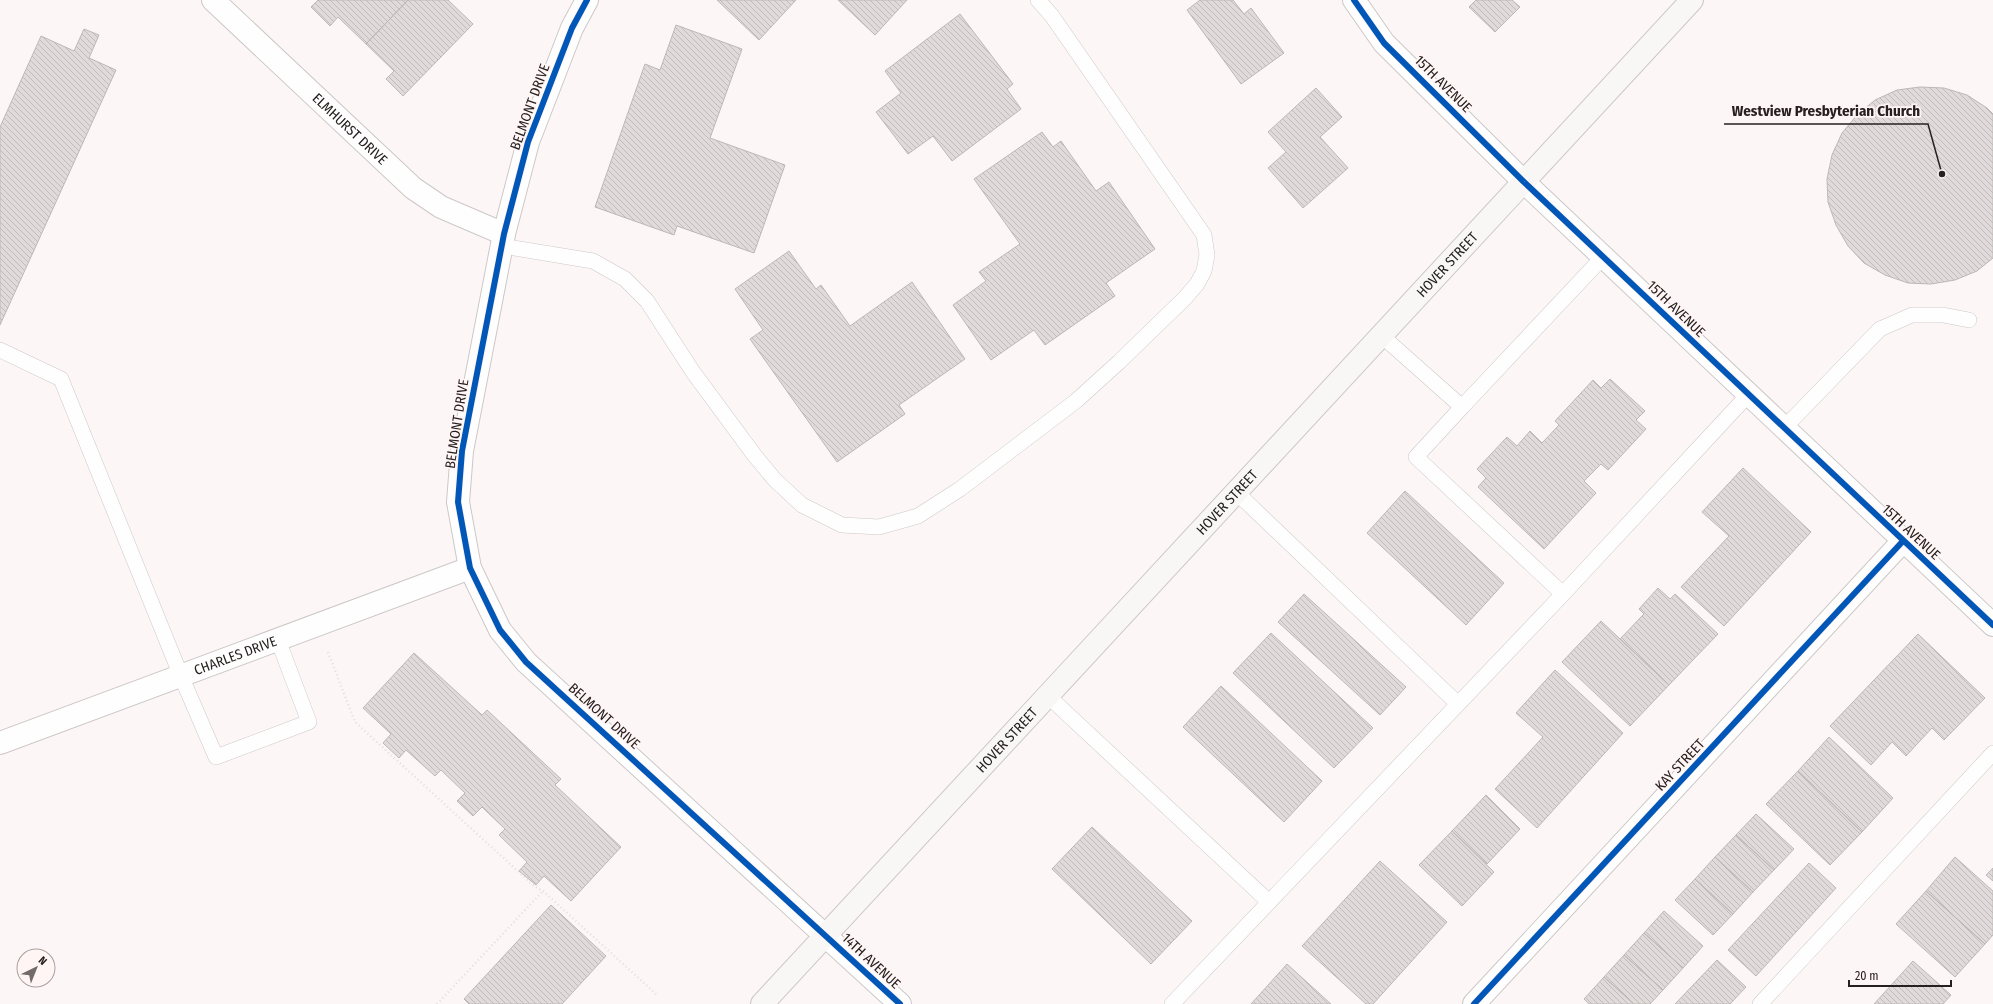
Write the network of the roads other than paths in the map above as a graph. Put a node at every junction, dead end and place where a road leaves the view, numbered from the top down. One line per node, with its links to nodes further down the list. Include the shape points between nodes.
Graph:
1 (213, 0): 7 (street, ELMHURST DRIVE, via 414,188 441,207)
2 (587, 0): 7 (street, BELMONT DRIVE, via 572,28 528,142)
3 (1038, 0): 7 (lane, via 1052,16 1204,234 1207,255 1204,271 1185,298 1076,401 960,489 918,516 879,527 842,525 802,505 755,456 693,372 647,301 625,279 593,262)
4 (1354, 0): 6 (street, 15TH AVENUE, via 1384,43)
5 (1692, 0): 6 (main road, HOVER STREET)
6 (1524, 182): 8 (street, 15TH AVENUE); 10 (main road, HOVER STREET)
7 (503, 240): 17 (street, BELMONT DRIVE, via 462,451 458,502)
8 (1603, 257): 12 (street, 15TH AVENUE); 13 (lane)
9 (1969, 320): 14 (lane, via 1943,315 1912,315 1880,329)
10 (1382, 336): 13 (lane); 15 (main road, HOVER STREET)
11 (1, 353): 21 (lane, via 61,379)
12 (1748, 395): 14 (street, 15TH AVENUE); 18 (lane)
13 (1462, 407): 18 (lane, via 1416,458)
14 (1784, 428): 16 (street, 15TH AVENUE)
15 (1237, 493): 22 (main road, HOVER STREET); 23 (lane)
16 (1903, 542): 19 (street, 15TH AVENUE); 31 (street, KAY STREET)
17 (470, 568): 20 (street, CHARLES DRIVE); 27 (street, BELMONT DRIVE, via 500,630 526,662)
18 (1563, 594): 23 (lane)
19 (1993, 625)
20 (278, 640): 21 (street, CHARLES DRIVE); 21 (lane, via 309,722 216,757)
21 (182, 676): 24 (street, CHARLES DRIVE)
22 (1048, 696): 26 (lane); 27 (main road, HOVER STREET)
23 (1457, 703): 26 (lane)
24 (0, 743)
25 (1993, 753): 32 (lane)
26 (1269, 902): 30 (lane)
27 (826, 935): 28 (main road, HOVER STREET); 29 (street, 14TH AVENUE)
28 (762, 1004)
29 (900, 1004)
30 (1172, 1004)
31 (1474, 1004)
32 (1760, 1004)

